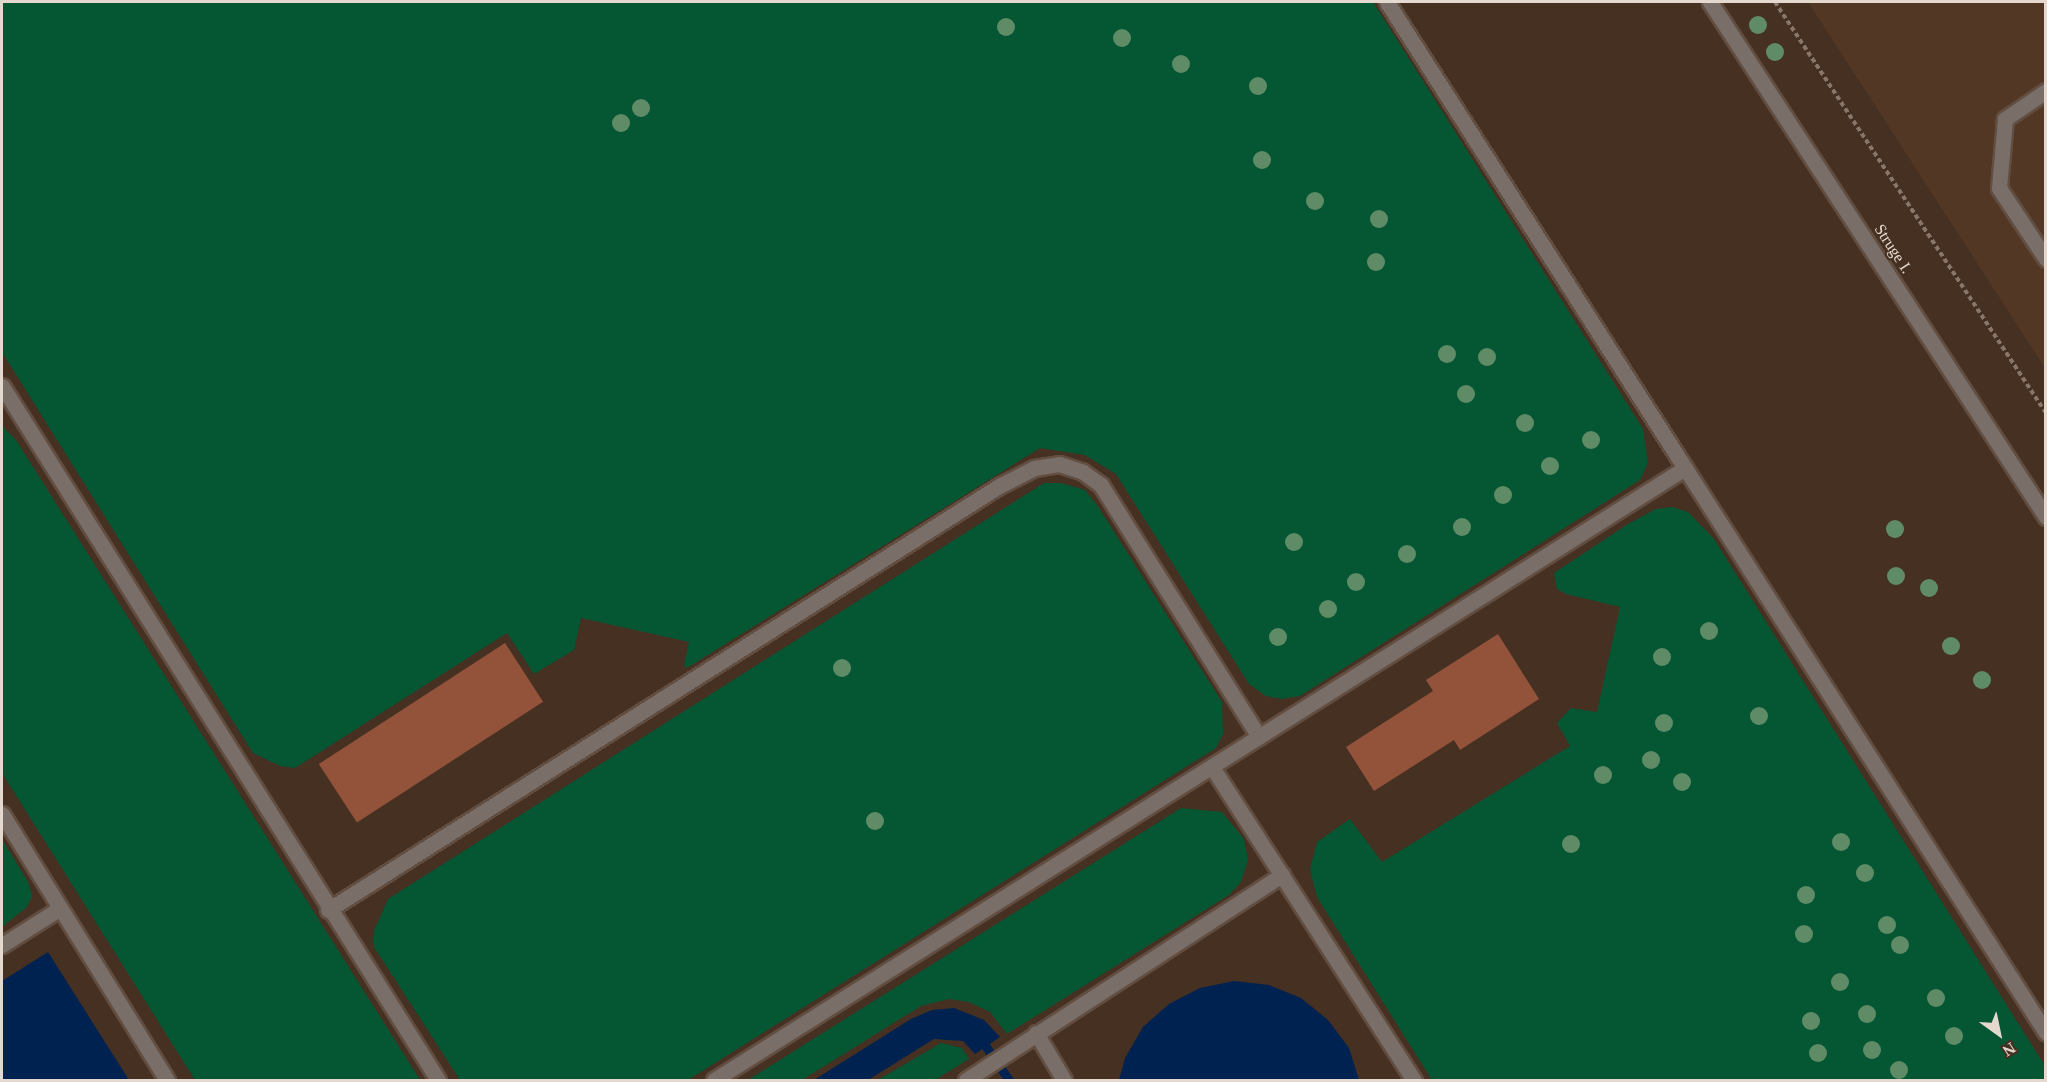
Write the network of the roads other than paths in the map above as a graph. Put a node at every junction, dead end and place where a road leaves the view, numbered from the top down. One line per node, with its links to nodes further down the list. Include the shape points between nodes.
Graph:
1 (1387, 2): 6 (street)
2 (1710, 2): 7 (street, Struge I.)
3 (2046, 91): 4 (street, via 2005,118 1999,188)
4 (2046, 259)
5 (2, 386): 13 (street)
6 (1685, 468): 8 (street); 16 (street)
7 (2046, 517)
8 (1259, 737): 9 (street); 13 (street, via 1101,485 1083,472 1059,464 1034,468 999,486)
9 (1212, 767): 11 (street); 19 (street)
10 (2, 814): 12 (street)
11 (1282, 875): 15 (street); 22 (street)
12 (59, 909): 14 (street); 17 (street)
13 (328, 910): 18 (street)
14 (2, 945)
15 (1036, 1033): 20 (street); 21 (street)
16 (2046, 1034)
17 (167, 1080)
18 (438, 1080)
19 (714, 1080)
20 (966, 1080)
21 (1064, 1080)
22 (1414, 1080)

